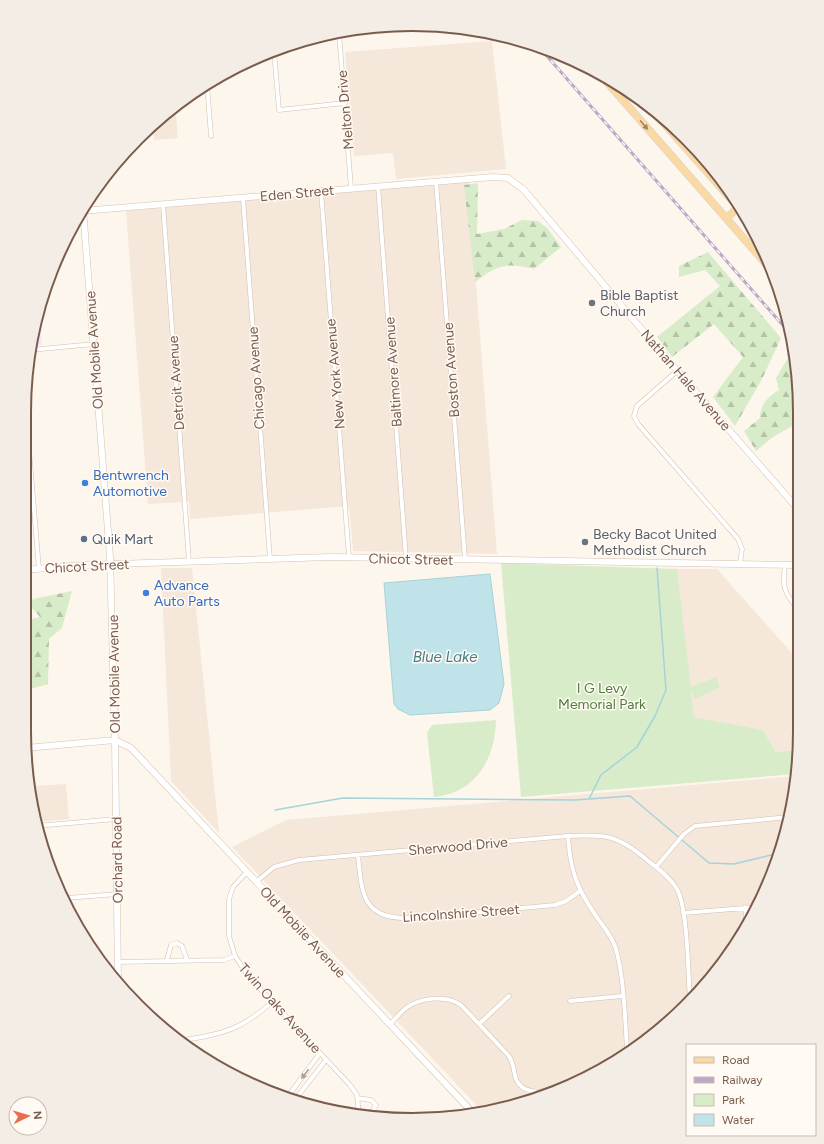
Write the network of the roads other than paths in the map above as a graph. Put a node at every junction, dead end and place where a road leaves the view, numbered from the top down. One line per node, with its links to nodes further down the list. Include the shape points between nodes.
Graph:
1 (339, 38): 5 (street, Melton Drive)
2 (274, 57): 5 (street, via 279,110)
3 (613, 88): 19 (main road, one-way to 19)
4 (208, 91): 6 (street)
5 (345, 103): 12 (street, Melton Drive)
6 (211, 136)
7 (687, 149): 8 (main road)
8 (712, 177)
9 (512, 180): 10 (main road, Eden Street, via 493,177); 23 (main road, Nathan Hale Avenue, via 524,190)
10 (436, 181): 11 (main road, Eden Street); 29 (street, Boston Avenue)
11 (378, 186): 12 (main road, Eden Street); 27 (street, Baltimore Avenue)
12 (351, 188): 13 (main road, Eden Street)
13 (321, 191): 14 (main road, Eden Street); 26 (street, New York Avenue)
14 (243, 198): 15 (main road, Eden Street); 28 (street, Chicago Avenue)
15 (163, 204): 16 (main road, Eden Street); 30 (street, Detroit Avenue)
16 (89, 210)
17 (735, 210): 19 (main road)
18 (84, 218): 21 (main road, Old Mobile Avenue)
19 (727, 218): 20 (main road)
20 (760, 257)
21 (94, 344): 22 (street); 31 (main road, Old Mobile Avenue)
22 (36, 349)
23 (677, 371): 25 (main road, Nathan Hale Avenue); 32 (street, via 643,400 634,413 638,424 738,539 742,549)
24 (31, 474): 35 (street)
25 (793, 503)
26 (349, 558): 27 (main road, Chicot Street); 28 (main road, Chicot Street)
27 (406, 558): 29 (main road, Chicot Street)
28 (270, 559): 30 (main road, Chicot Street)
29 (465, 559): 32 (main road, Chicot Street)
30 (189, 562): 31 (main road, Chicot Street)
31 (111, 564): 35 (main road, Chicot Street); 38 (main road, Old Mobile Avenue)
32 (740, 564): 33 (main road, Chicot Street)
33 (785, 565): 34 (main road, Chicot Street); 37 (street, via 783,587)
34 (793, 565)
35 (39, 569): 36 (main road, Chicot Street)
36 (31, 570)
37 (793, 604)
38 (115, 740): 39 (main road); 41 (main road, Orchard Road); 46 (main road, Old Mobile Avenue, via 131,748)
39 (32, 747)
40 (783, 818): 45 (street, via 695,826 684,834)
41 (116, 819): 42 (street); 49 (main road, Orchard Road)
42 (43, 825)
43 (568, 836): 44 (street, Sherwood Drive); 45 (street, Sherwood Drive, via 598,835 616,839 632,847); 48 (street, via 570,862)
44 (358, 855): 47 (street, Sherwood Drive, via 291,861 274,867); 48 (street, Lincolnshire Street, via 361,888 366,900 375,910 392,918 555,905)
45 (656, 867): 53 (street, Sherwood Drive, via 676,888)
46 (247, 872): 47 (main road, Old Mobile Avenue); 55 (street, Twin Oaks Avenue, via 236,882 229,898 230,936)
47 (256, 882): 65 (main road, Old Mobile Avenue)
48 (580, 891): 62 (street, via 612,940 618,958)
49 (117, 894): 50 (street); 58 (main road, Orchard Road)
50 (69, 898)
51 (751, 907): 52 (street)
52 (745, 908): 53 (street); 54 (street)
53 (683, 913): 60 (street, Sherwood Drive)
54 (746, 916)
55 (235, 956): 57 (street, via 224,960); 64 (street, Twin Oaks Avenue, via 249,977)
56 (167, 960): 57 (street); 57 (street, via 171,945 177,942 182,946); 58 (street)
57 (186, 960)
58 (118, 962): 59 (main road, Orchard Road)
59 (118, 974)
60 (689, 992)
61 (509, 996): 66 (street)
62 (622, 996): 63 (street); 68 (street)
63 (570, 1001)
64 (272, 1002): 67 (street, via 258,1015 236,1028); 69 (street, Twin Oaks Avenue)
65 (390, 1024): 66 (street, via 412,1005 448,998 461,1005); 76 (main road, Old Mobile Avenue)
66 (480, 1024): 71 (street, via 508,1055 513,1063 517,1081 525,1089)
67 (187, 1039)
68 (627, 1047)
69 (320, 1053): 70 (street, Twin Oaks Avenue); 72 (street, one-way to 72)
70 (326, 1060): 73 (street); 74 (street, Twin Oaks Avenue, via 350,1085)
71 (538, 1092)
72 (290, 1093)
73 (298, 1095)
74 (357, 1098): 75 (street, Twin Oaks Avenue); 77 (street, via 371,1100 376,1105)
75 (358, 1109)
76 (469, 1109)
77 (373, 1111)

